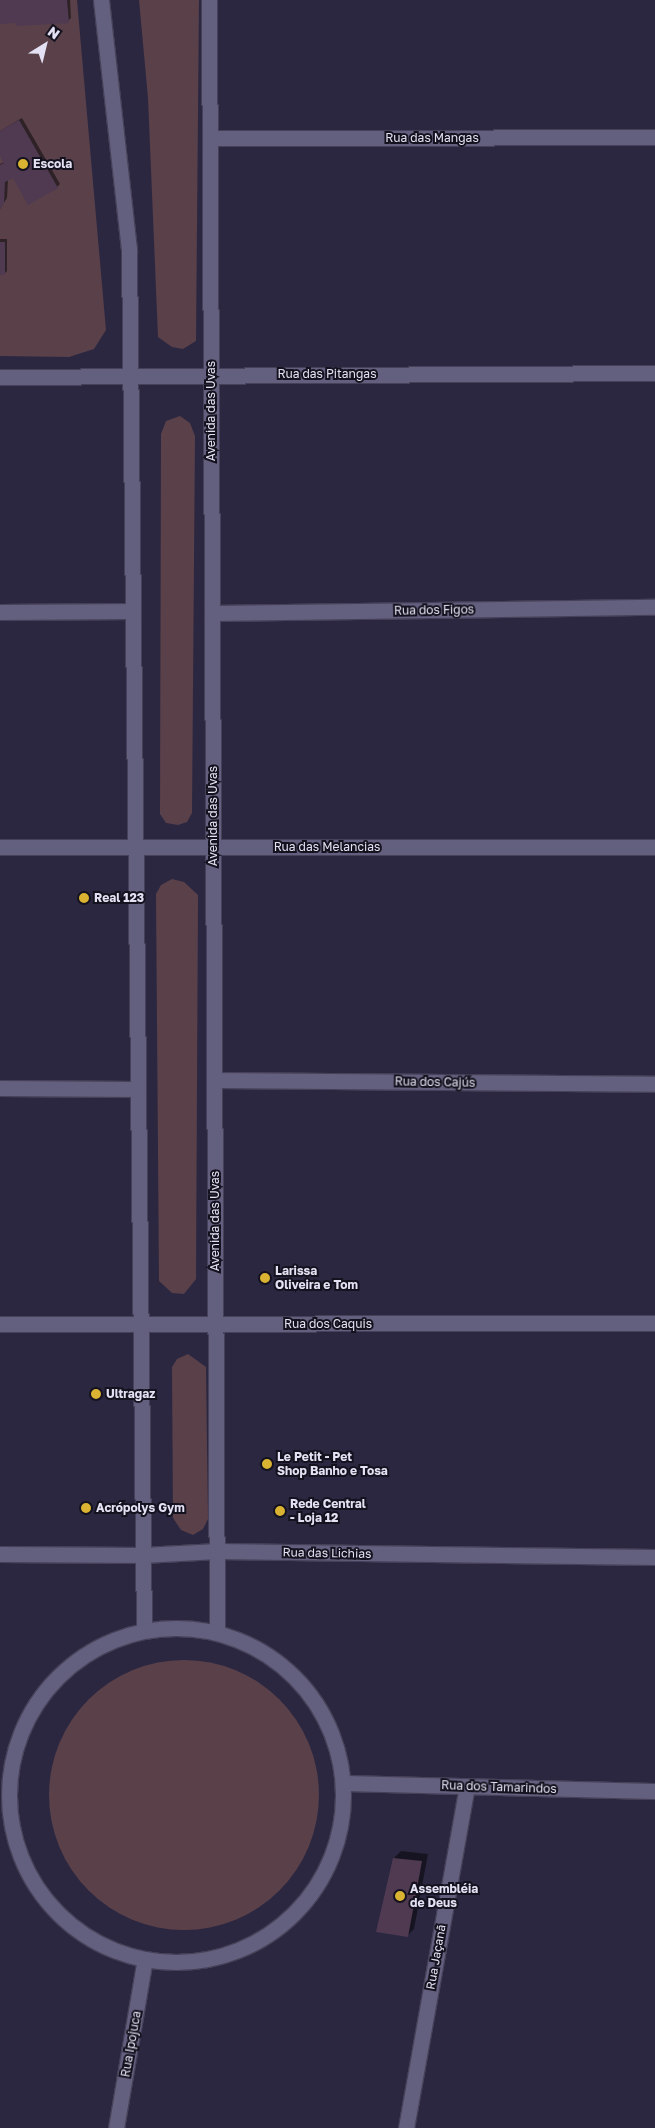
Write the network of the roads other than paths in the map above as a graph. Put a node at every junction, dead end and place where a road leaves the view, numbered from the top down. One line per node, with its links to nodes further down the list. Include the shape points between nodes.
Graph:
1 (101, 0): 8 (street, via 129,249)
2 (209, 0): 4 (street, Avenida das Uvas)
3 (655, 137): 4 (street, Rua das Mangas)
4 (210, 138): 6 (street, Avenida das Uvas)
5 (655, 373): 6 (street, Rua das Pitangas)
6 (211, 374): 8 (street, Rua das Pitangas); 12 (street, Avenida das Uvas)
7 (0, 377): 8 (street, Rua das Pitangas)
8 (130, 378): 10 (street)
9 (655, 607): 12 (street, Rua dos Figos)
10 (133, 611): 11 (street); 15 (street)
11 (0, 612)
12 (212, 613): 13 (street, Avenida das Uvas)
13 (213, 846): 15 (street, Rua das Melancias); 16 (street, Rua das Melancias); 17 (street, Avenida das Uvas)
14 (0, 847): 15 (street, Rua das Melancias)
15 (134, 847): 20 (street)
16 (655, 847)
17 (214, 1080): 18 (street, Rua dos Cajús); 24 (street, Avenida das Uvas)
18 (655, 1084)
19 (0, 1088): 20 (street)
20 (138, 1089): 23 (street)
21 (655, 1323): 24 (street, Rua dos Caquis)
22 (0, 1324): 23 (street, Rua dos Caquis)
23 (141, 1325): 24 (street, Rua dos Caquis); 27 (street)
24 (215, 1325): 25 (street, Avenida das Uvas)
25 (217, 1551): 27 (street, Rua das Lichias); 28 (street, Rua das Lichias); 30 (street, Avenida das Uvas)
26 (0, 1554): 27 (street, Rua das Lichias)
27 (143, 1555): 29 (street)
28 (655, 1557)
29 (144, 1630): 30 (street, via 180,1628); 33 (street, via 101,1645 63,1670 40,1698 15,1746)
30 (217, 1633): 31 (street, via 260,1650 297,1680 324,1717 340,1761)
31 (343, 1783): 32 (street, Rua dos Tamarindos); 35 (street, via 341,1826 328,1868 296,1912 252,1945 216,1958 179,1962)
32 (466, 1786): 34 (street, Rua dos Tamarindos); 37 (street, Rua Jaçanã)
33 (4, 1791): 35 (street, via 19,1855 48,1903 92,1940)
34 (655, 1791)
35 (145, 1960): 36 (street, Rua Ipojuca)
36 (116, 2128)
37 (406, 2128)

